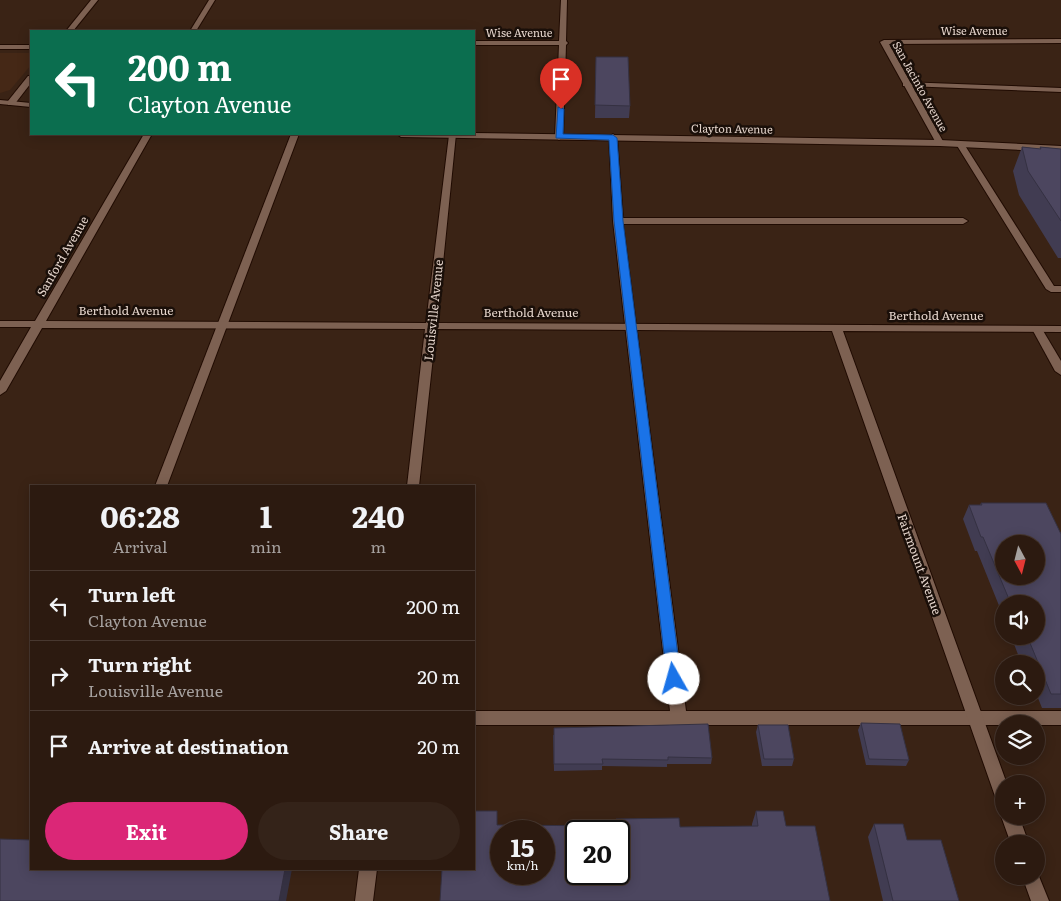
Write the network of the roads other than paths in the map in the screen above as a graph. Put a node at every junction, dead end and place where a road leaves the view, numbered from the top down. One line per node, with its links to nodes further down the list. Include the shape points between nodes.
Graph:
1 (95, 0): 4 (street)
2 (212, 0): 5 (street)
3 (564, 0): 9 (street)
4 (70, 30)
5 (194, 30)
6 (887, 40): 7 (street, Wise Avenue); 13 (street, San Jacinto Avenue, via 884,44)
7 (1061, 41)
8 (475, 43): 9 (street, Wise Avenue)
9 (564, 43): 21 (street)
10 (0, 47): 11 (street)
11 (30, 47)
12 (30, 79): 16 (street)
13 (906, 84): 14 (street); 23 (street, San Jacinto Avenue)
14 (1061, 90)
15 (0, 102): 16 (street)
16 (11, 103): 17 (street)
17 (30, 105)
18 (147, 135): 30 (street, Sanford Avenue)
19 (294, 135): 31 (street)
20 (453, 135): 21 (street, Clayton Avenue); 32 (street, Louisville Avenue)
21 (559, 137): 22 (street, Clayton Avenue)
22 (613, 138): 23 (street, Clayton Avenue); 26 (street)
23 (940, 143): 24 (street, Clayton Avenue)
24 (960, 144): 25 (street, Clayton Avenue); 28 (street, via 1051,289)
25 (1061, 149)
26 (618, 221): 27 (street); 33 (street)
27 (963, 221)
28 (1061, 289)
29 (0, 324): 30 (street, Berthold Avenue)
30 (38, 324): 31 (street, Berthold Avenue); 38 (street, Sanford Avenue)
31 (222, 324): 32 (street, Berthold Avenue); 39 (street)
32 (432, 325): 33 (street, Berthold Avenue); 40 (street, Louisville Avenue)
33 (631, 327): 34 (street, Berthold Avenue); 42 (street)
34 (836, 328): 35 (street, Berthold Avenue); 43 (street, Fairmount Avenue)
35 (1037, 329): 36 (street, Berthold Avenue); 37 (street)
36 (1061, 329)
37 (1060, 366)
38 (0, 391)
39 (161, 485)
40 (413, 485)
41 (475, 718): 42 (street)
42 (679, 718): 43 (street)
43 (975, 718): 44 (street); 45 (street, Fairmount Avenue)
44 (1061, 718)
45 (995, 775)
46 (368, 870): 48 (street)
47 (1034, 885): 49 (street)
48 (364, 901)
49 (1040, 901)

